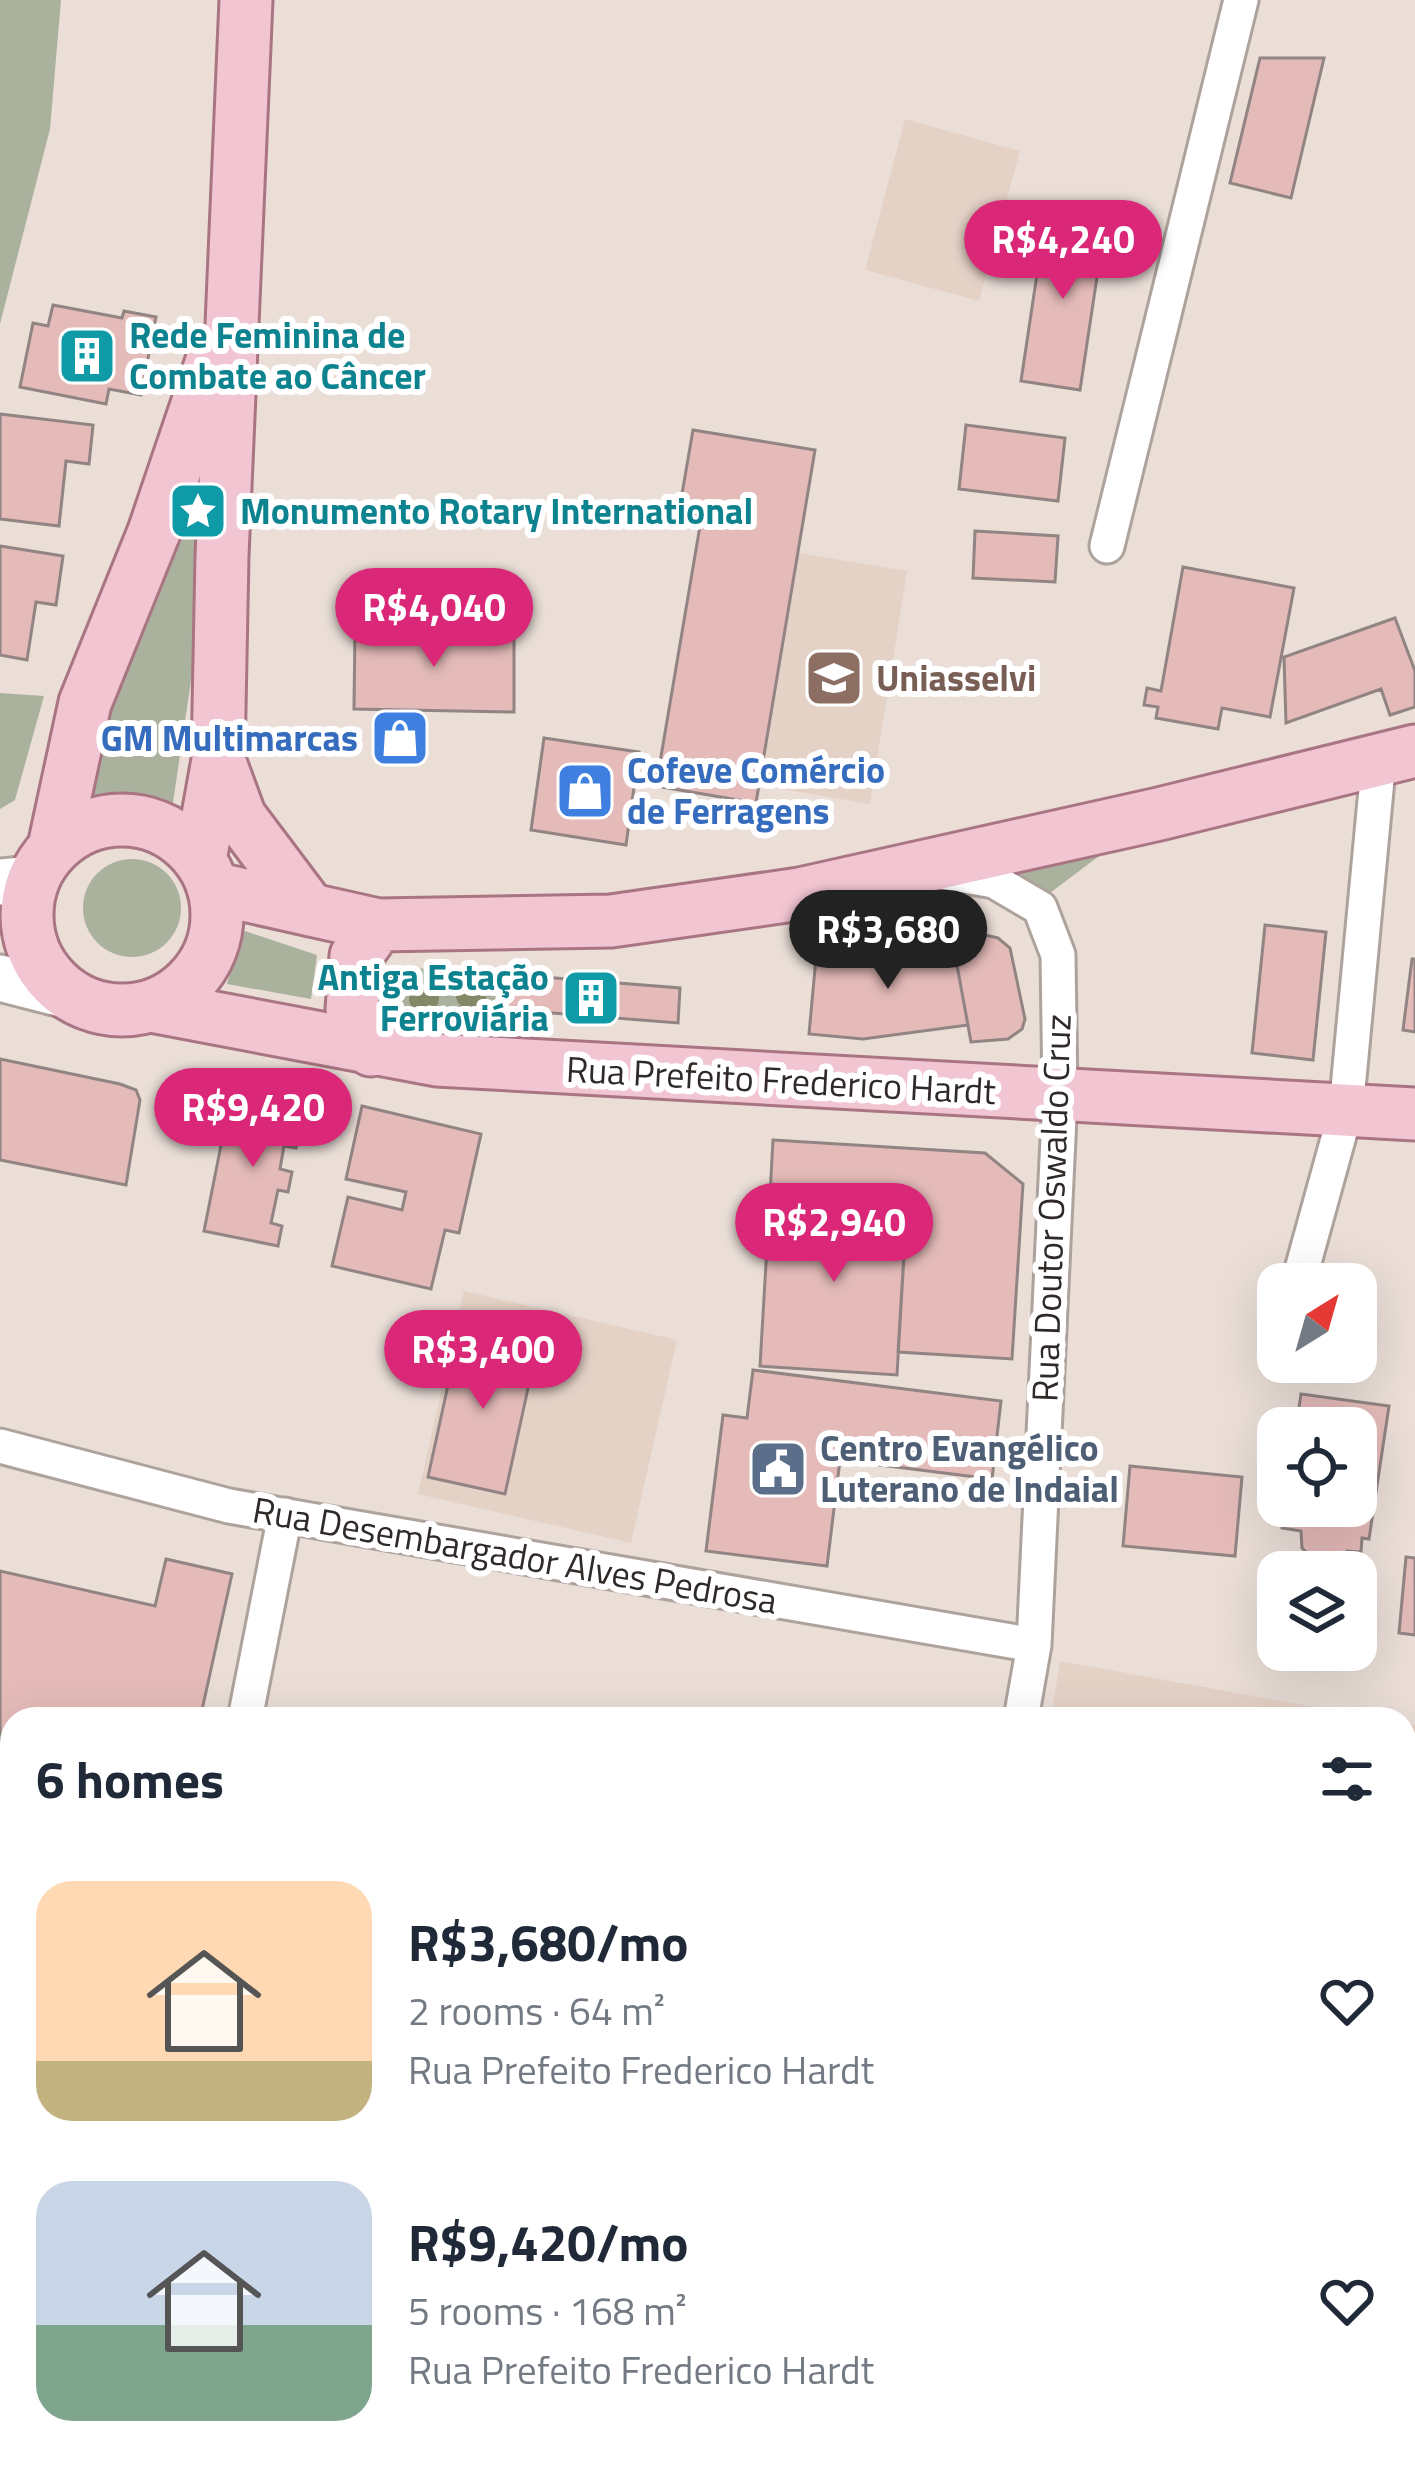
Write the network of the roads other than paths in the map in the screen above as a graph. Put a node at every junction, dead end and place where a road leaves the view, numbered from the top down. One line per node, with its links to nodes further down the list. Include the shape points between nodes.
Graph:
1 (246, 0): 3 (main road)
2 (1241, 0): 4 (street)
3 (231, 304): 6 (main road); 8 (main road)
4 (1107, 545)
5 (1397, 754): 7 (main road); 17 (street)
6 (218, 760): 9 (main road); 10 (main road, via 240,817)
7 (911, 866): 11 (main road, via 800,894 610,921); 16 (street, Rua Doutor Oswaldo Cruz, via 994,881 1040,908 1058,955)
8 (29, 869): 9 (main road, via 89,825 130,820 169,832); 13 (main road, via 31,946)
9 (207, 874): 10 (main road); 14 (main road, via 218,917 212,946 188,982)
10 (310, 910): 11 (main road)
11 (378, 925): 15 (main road, via 356,956 352,1010)
12 (0, 978): 13 (main road)
13 (74, 997): 14 (main road, via 112,1010)
14 (151, 1006): 15 (main road, Rua Prefeito Frederico Hardt)
15 (370, 1049): 16 (main road, Rua Prefeito Frederico Hardt, via 437,1060)
16 (1060, 1096): 17 (main road, Rua Prefeito Frederico Hardt); 22 (street, Rua Doutor Oswaldo Cruz)
17 (1346, 1110): 18 (main road, Rua Prefeito Frederico Hardt); 19 (street)
18 (1415, 1114)
19 (1304, 1263)
20 (0, 1446): 21 (street, Rua Desembargador Alves Pedrosa)
21 (285, 1515): 22 (street, Rua Desembargador Alves Pedrosa); 23 (street)
22 (1034, 1645): 24 (street, Rua Doutor Oswaldo Cruz)
23 (247, 1707)
24 (1023, 1707)

